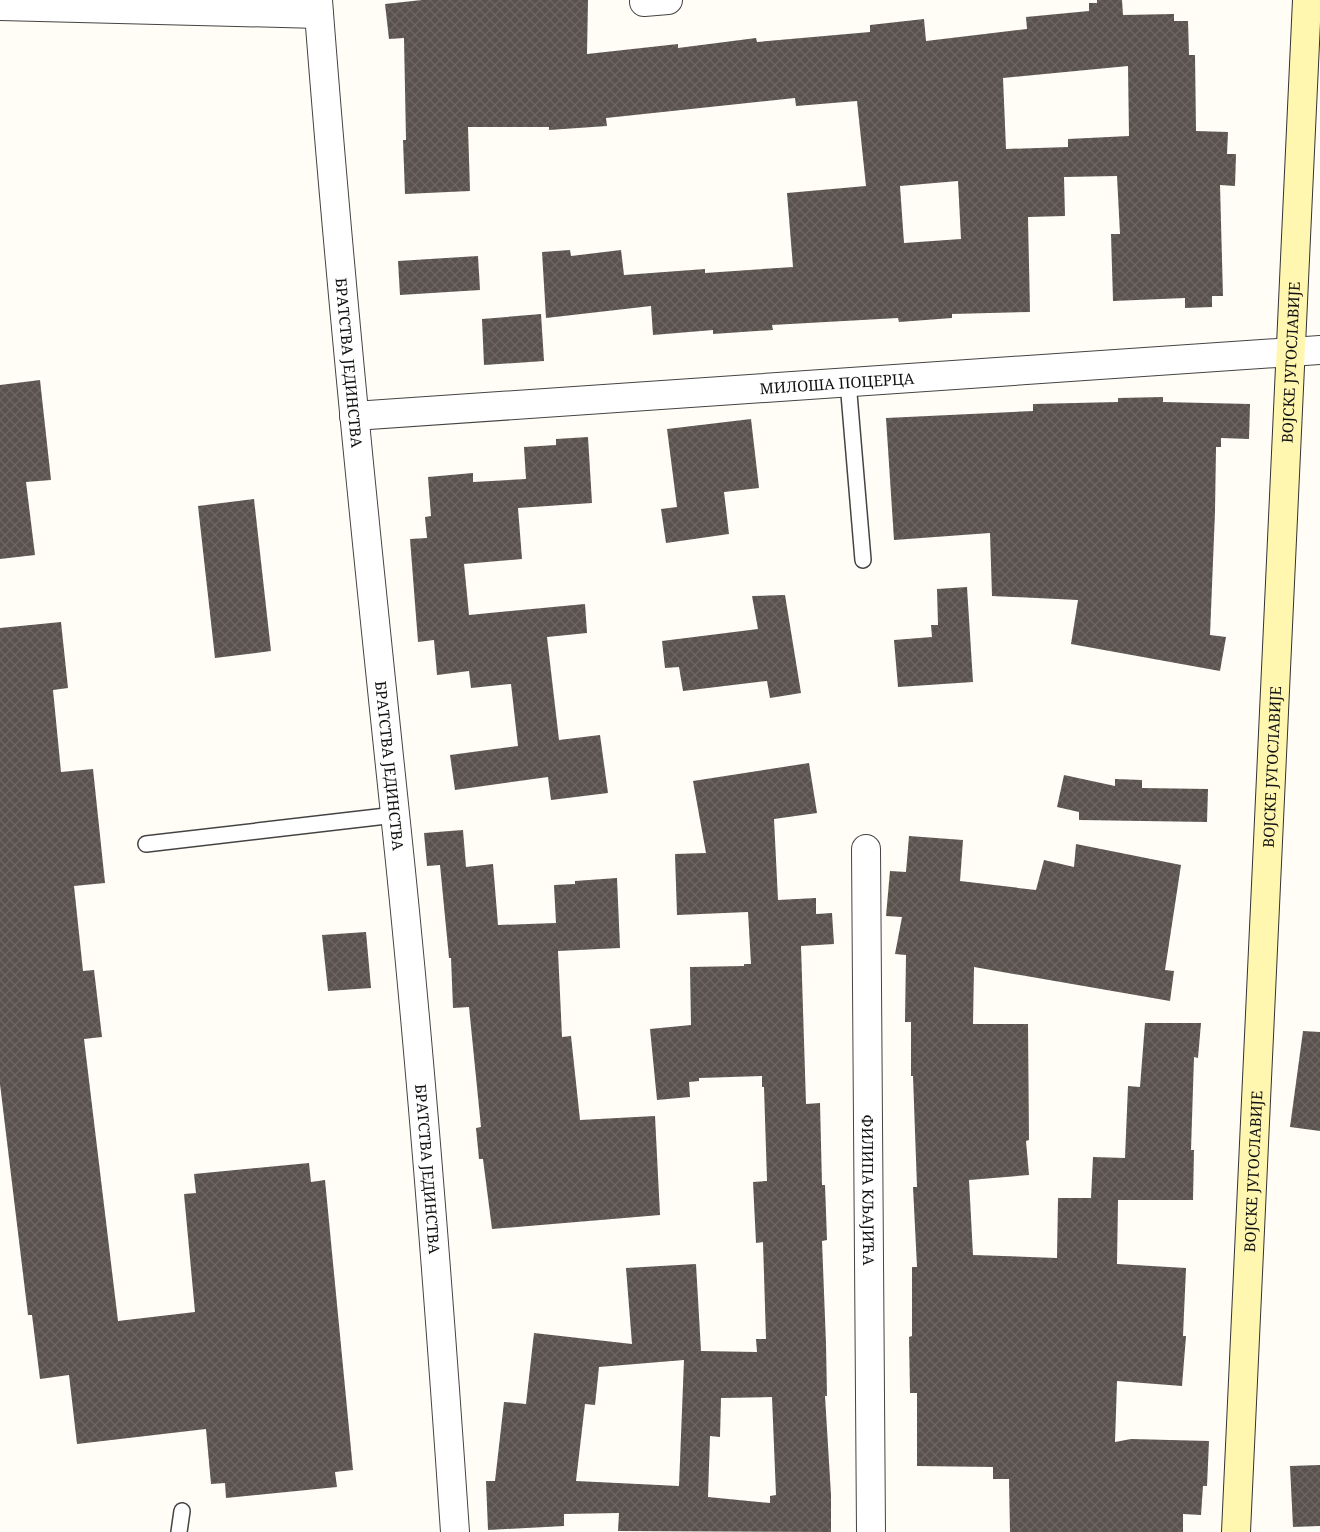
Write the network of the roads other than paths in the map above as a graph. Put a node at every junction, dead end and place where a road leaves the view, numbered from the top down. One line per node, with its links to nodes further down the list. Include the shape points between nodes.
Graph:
1 (1307, 0): 5 (main road, ВОЈСКЕ ЈУГОСЛАВИЈЕ)
2 (0, 6): 3 (street)
3 (318, 7): 7 (street, БРАТСТВА ЈЕДИНСТВА)
4 (1320, 350): 5 (street, МИЛОША ПОЦЕРЦА)
5 (1290, 351): 6 (street, МИЛОША ПОЦЕРЦА); 16 (main road, ВОЈСКЕ ЈУГОСЛАВИЈЕ)
6 (848, 382): 7 (street, МИЛОША ПОЦЕРЦА); 8 (lane)
7 (354, 416): 9 (street, БРАТСТВА ЈЕДИНСТВА)
8 (863, 560)
9 (395, 815): 10 (lane); 14 (street, БРАТСТВА ЈЕДИНСТВА, via 418,1057)
10 (146, 844)
11 (866, 849): 15 (street, ФИЛИПА КЉАЈИЋА)
12 (182, 1511): 13 (lane)
13 (179, 1532)
14 (455, 1532)
15 (871, 1532)
16 (1236, 1532)

